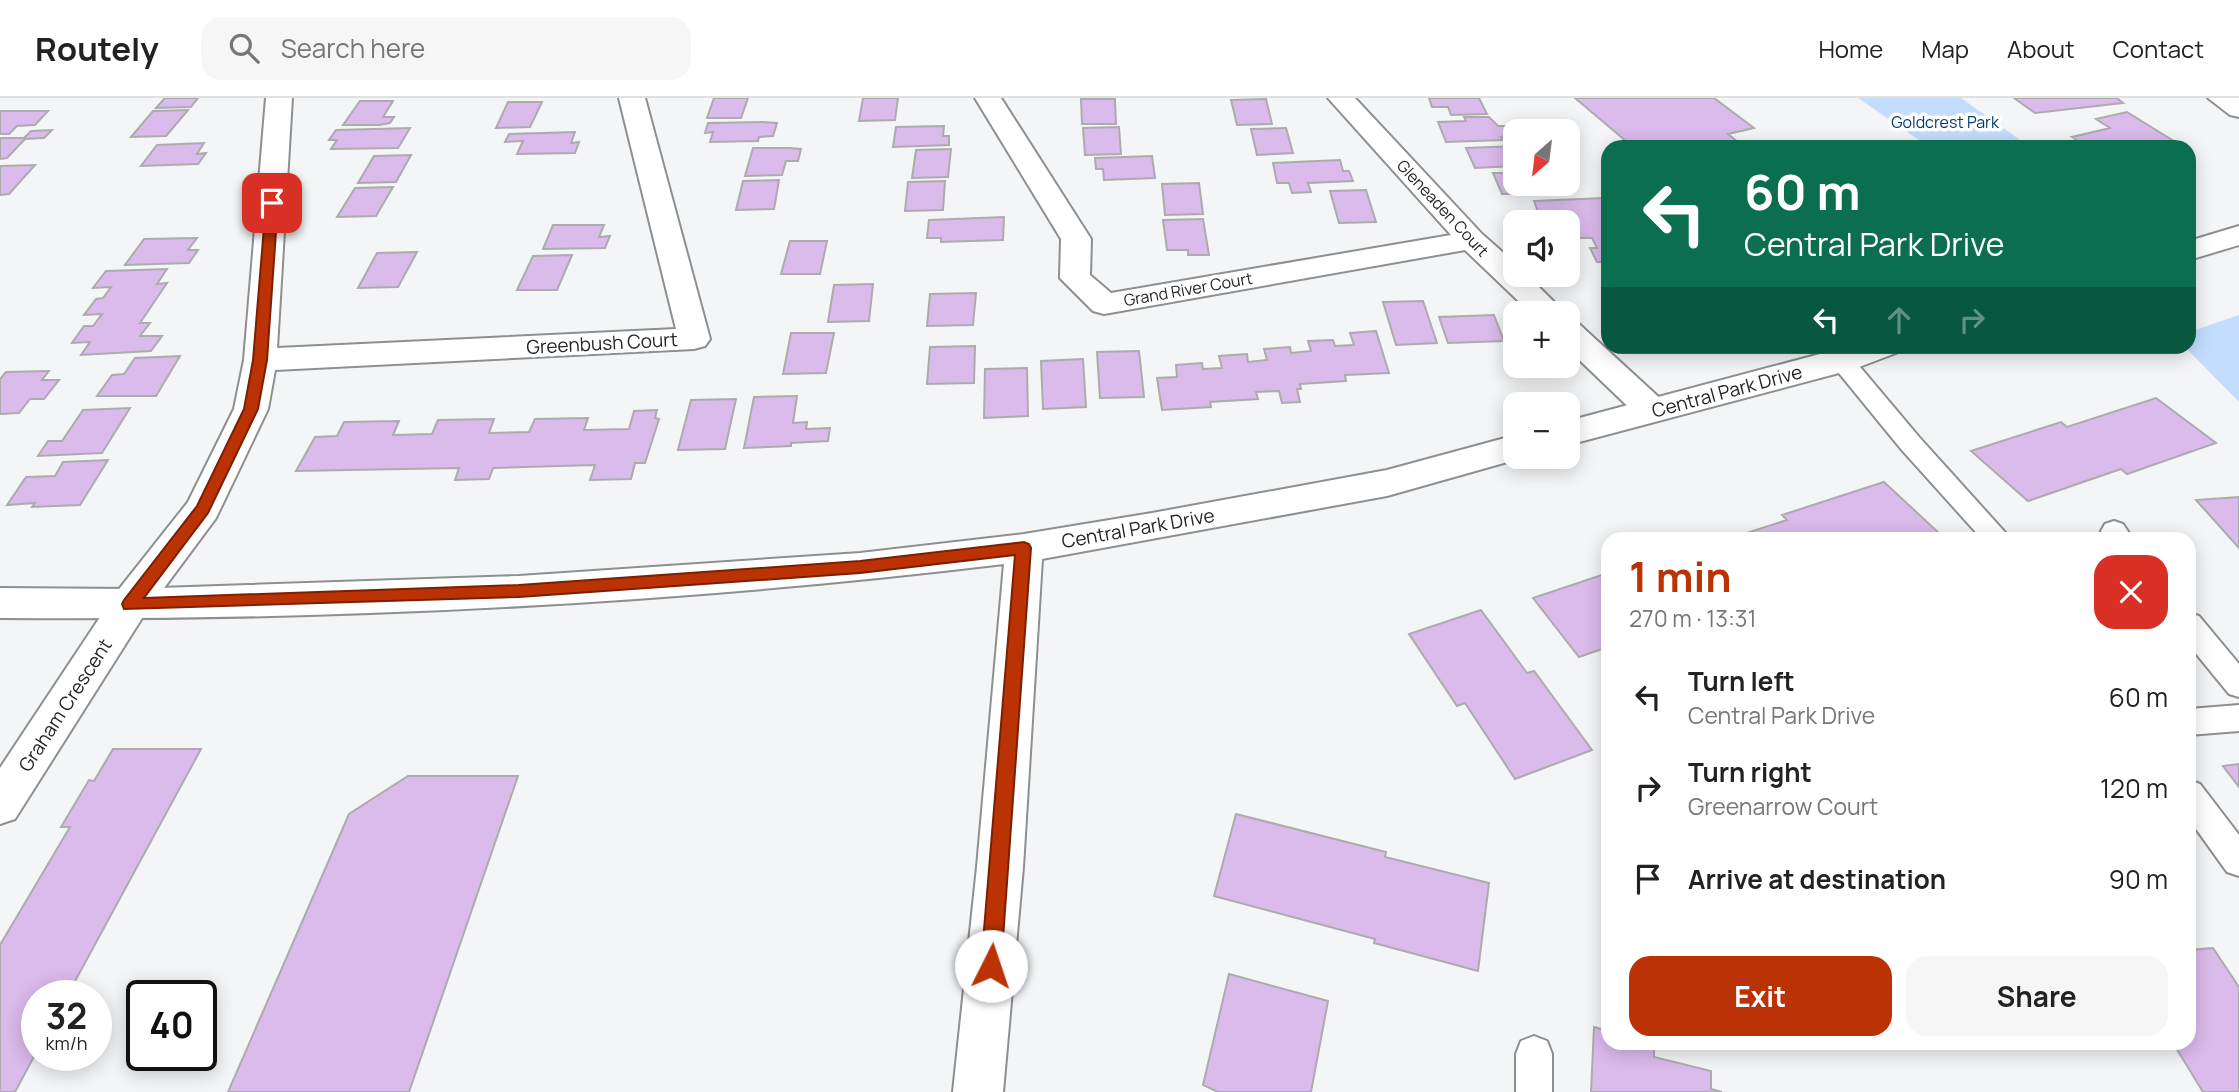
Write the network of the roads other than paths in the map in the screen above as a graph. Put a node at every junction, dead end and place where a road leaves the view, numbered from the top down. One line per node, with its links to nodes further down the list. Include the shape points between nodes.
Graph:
1 (279, 98): 13 (street, Graham Crescent)
2 (632, 98): 13 (street, Greenbush Court, via 695,339)
3 (988, 98): 8 (street, Grand River Court, via 1076,239 1075,278 1104,304)
4 (1341, 98): 8 (street, Gleneaden Court)
5 (2221, 98): 6 (street)
6 (2239, 109)
7 (2239, 235): 9 (street)
8 (1472, 240): 10 (street, Gleneaden Court)
9 (2196, 249)
10 (1536, 301)
11 (1580, 342): 15 (street)
12 (1862, 354): 14 (street, Central Park Drive)
13 (260, 360): 21 (street, Graham Crescent, via 251,409 203,509)
14 (1842, 361): 15 (street, Central Park Drive); 18 (lane)
15 (1652, 410): 16 (street, Central Park Drive)
16 (1580, 430)
17 (1503, 451): 19 (street, Central Park Drive, via 1387,482)
18 (1992, 532)
19 (1024, 548): 21 (street, Central Park Drive, via 860,567 519,591); 30 (street)
20 (0, 603): 21 (street, Central Park Drive)
21 (130, 604): 27 (street, Graham Crescent)
22 (2196, 633): 23 (lane)
23 (2239, 685)
24 (2239, 718): 25 (lane)
25 (2196, 721)
26 (2196, 803): 28 (lane)
27 (0, 805)
28 (2239, 861)
29 (1534, 1054): 31 (lane)
30 (978, 1092)
31 (1534, 1092)

